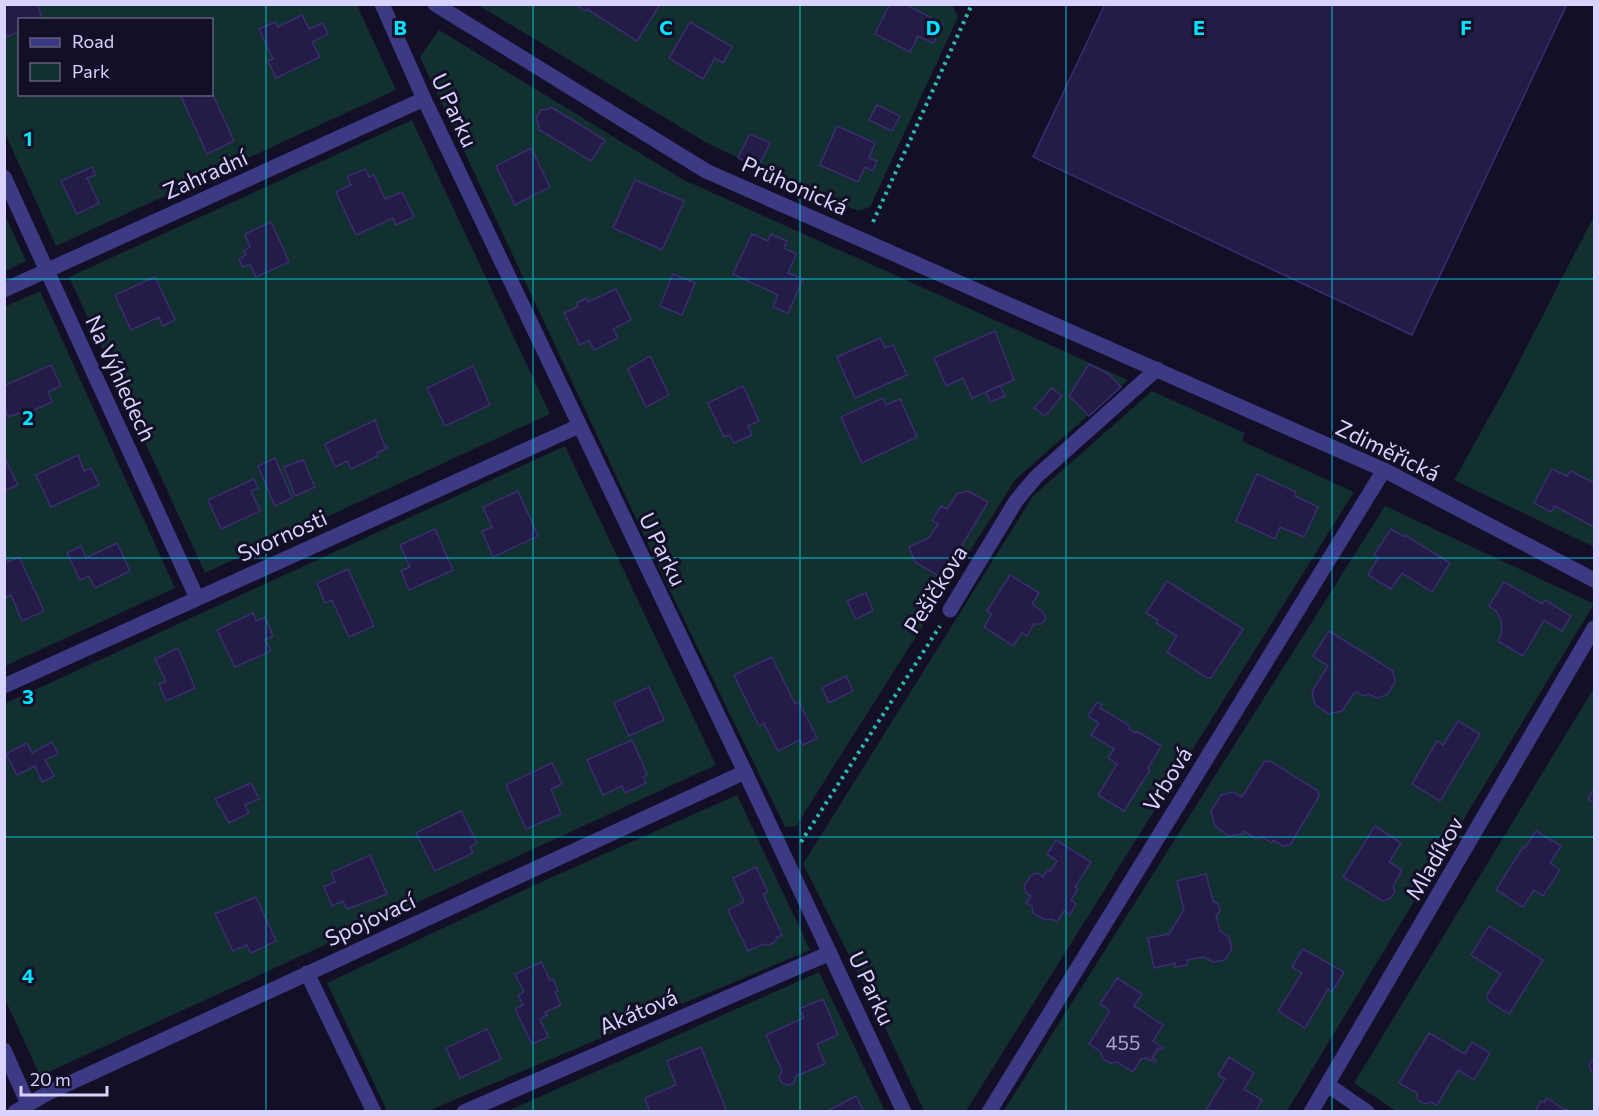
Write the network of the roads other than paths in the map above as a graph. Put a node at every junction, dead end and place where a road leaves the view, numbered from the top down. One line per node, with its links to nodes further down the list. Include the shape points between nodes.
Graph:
1 (382, 4): 3 (street, U Parku)
2 (435, 4): 7 (street, Průhonická, via 706,171)
3 (424, 99): 5 (street, Zahradní); 8 (street, U Parku)
4 (4, 177): 5 (street, Na Výhledech)
5 (47, 270): 6 (street, Zahradní); 11 (street, Na Výhledech)
6 (4, 290)
7 (1157, 369): 9 (street, Zdiměřická); 12 (street, Pešičkova, via 1036,477 1016,501)
8 (579, 426): 11 (street, Svornosti); 15 (street, U Parku)
9 (1384, 470): 10 (street, Zdiměřická); 24 (street, Vrbová)
10 (1594, 580)
11 (197, 598): 14 (street, Svornosti)
12 (950, 610)
13 (1594, 628): 19 (street, Mladíkov)
14 (4, 686)
15 (745, 772): 16 (street, U Parku); 17 (street, Spojovací)
16 (830, 952): 22 (street, Akátová); 23 (street, U Parku)
17 (307, 973): 20 (street, Spojovací); 21 (street)
18 (4, 1050): 20 (street)
19 (1328, 1085): 25 (street, Mladíkov); 26 (street)
20 (21, 1108)
21 (374, 1112)
22 (464, 1112)
23 (904, 1112)
24 (989, 1112)
25 (1311, 1112)
26 (1367, 1112)

